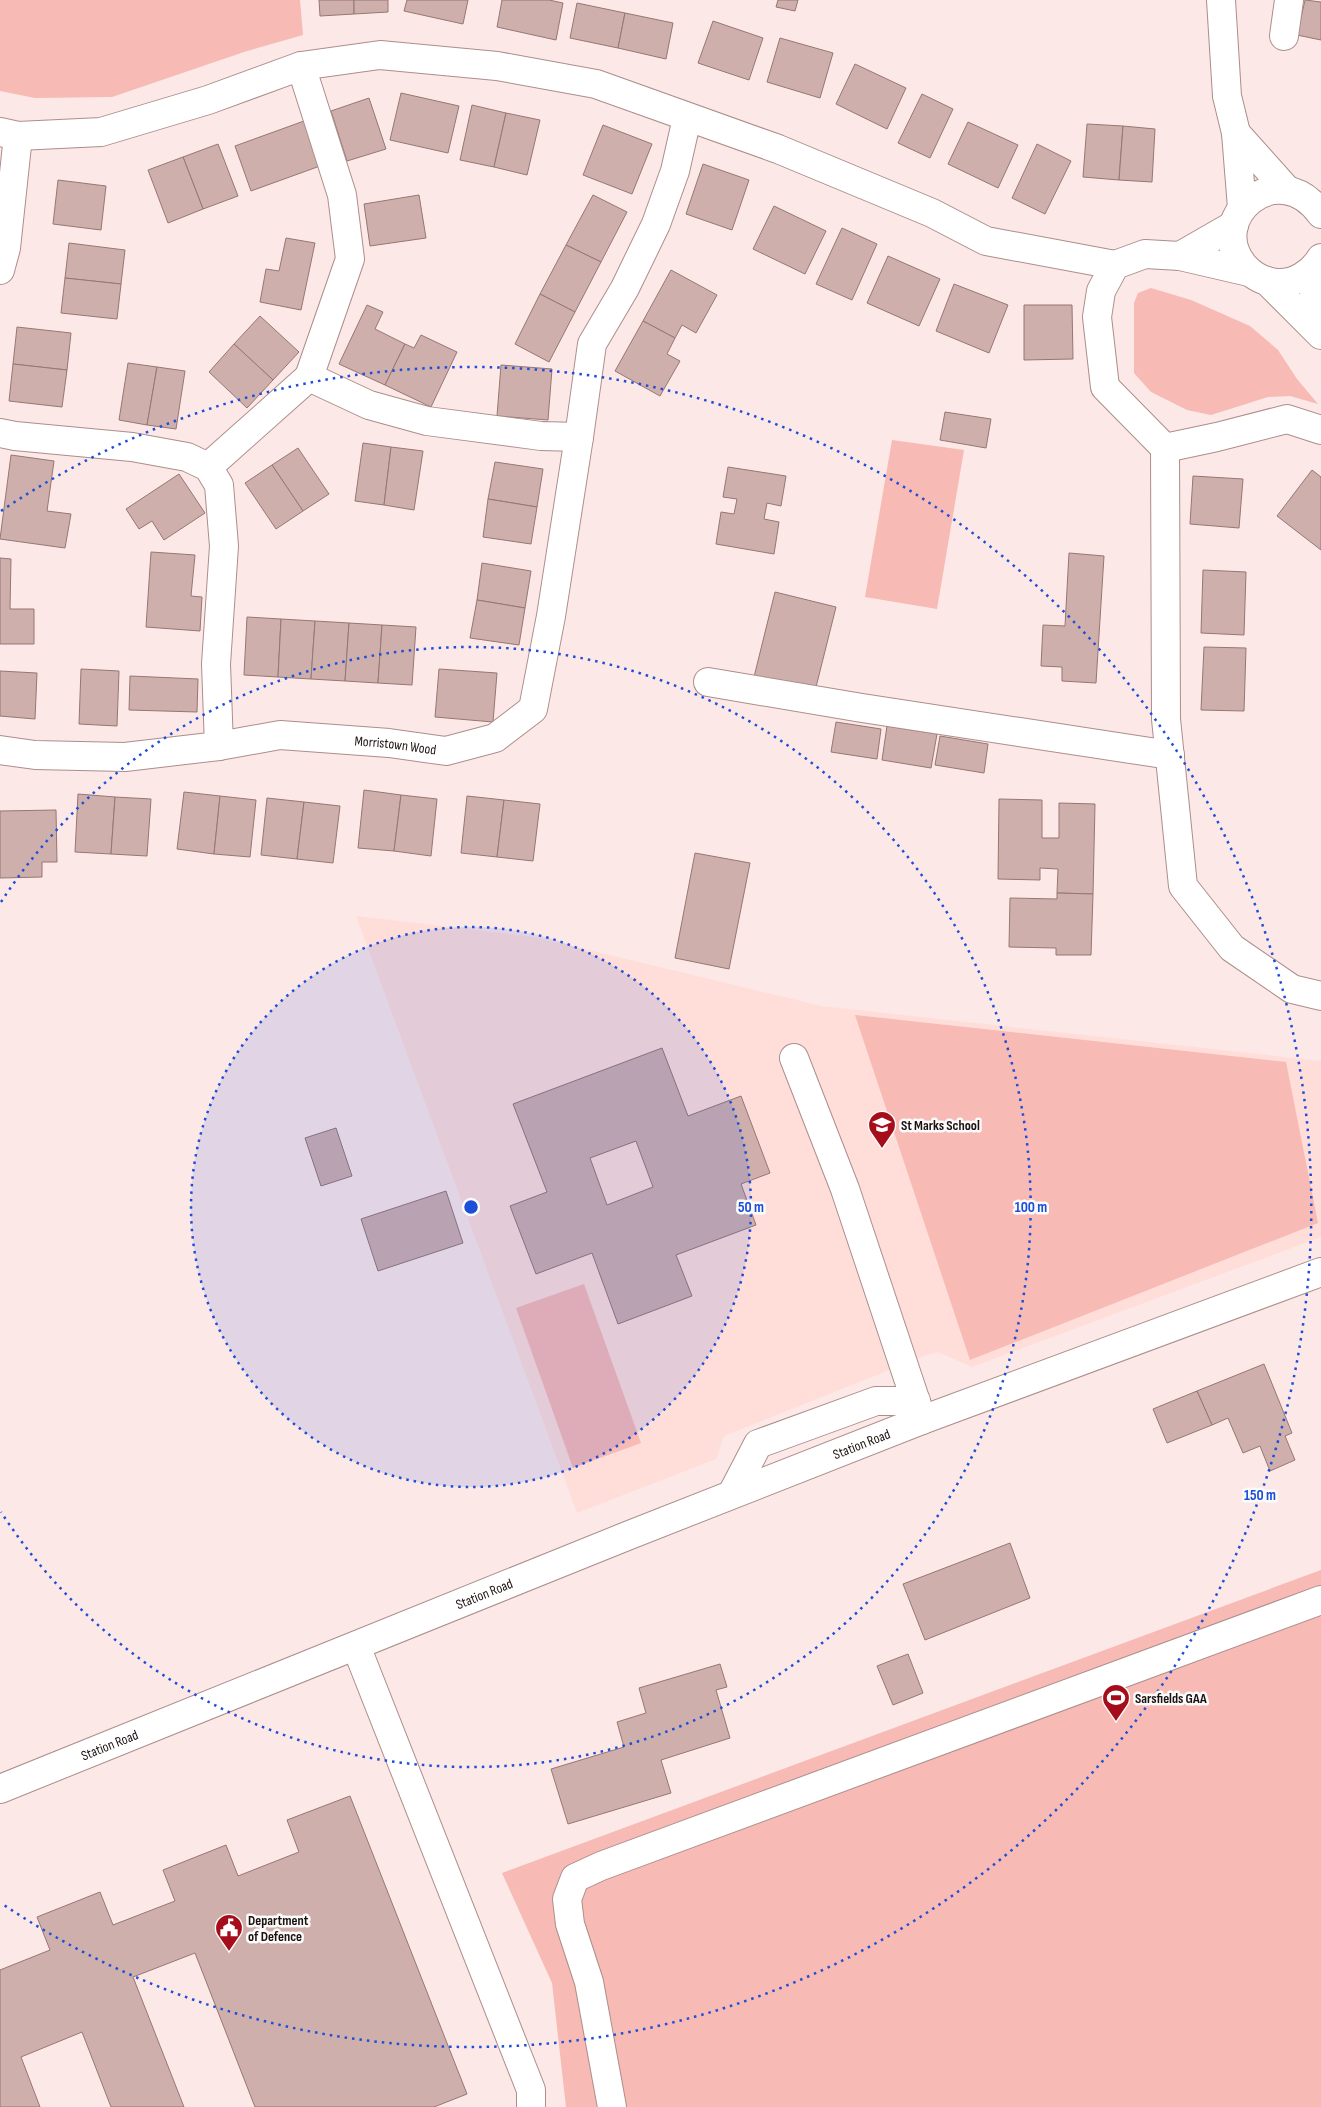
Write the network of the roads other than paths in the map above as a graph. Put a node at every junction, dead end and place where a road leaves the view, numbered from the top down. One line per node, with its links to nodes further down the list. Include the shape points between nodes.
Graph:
1 (1221, 0): 6 (street, via 1226,96)
2 (1289, 0): 3 (street)
3 (1284, 36)
4 (301, 66): 5 (street, via 380,55 497,66 596,84); 7 (street, via 208,100 101,132); 17 (street, via 342,195 350,258)
5 (687, 118): 13 (street, via 778,149 932,213 986,241); 20 (street, Morristown Wood, via 675,171 656,224 625,288 592,344)
6 (1236, 133): 8 (street); 10 (street)
7 (9, 134): 14 (street, via 6,248)
8 (1287, 190): 9 (street, via 1302,195); 10 (street, via 1262,192)
9 (1319, 208)
10 (1238, 216): 11 (street); 15 (street, via 1233,238 1235,250 1240,262)
11 (1180, 256): 13 (street, via 1145,254); 15 (street)
12 (1318, 262): 15 (street, via 1305,276 1292,281 1279,283); 16 (street)
13 (1115, 265): 21 (street, via 1101,291 1097,317 1105,387)
14 (0, 270)
15 (1258, 276): 16 (street)
16 (1317, 331)
17 (309, 378): 20 (street, via 369,405 427,420 541,436); 22 (street)
18 (1321, 430): 21 (street, via 1287,419)
19 (0, 433): 22 (street, via 132,447 187,458)
20 (579, 437): 24 (street, Morristown Wood, via 533,709 496,738 446,751 280,735)
21 (1165, 448): 26 (street, via 1166,719)
22 (208, 467): 24 (street, via 219,485 224,546 216,664)
23 (708, 682): 26 (street)
24 (219, 746): 25 (street, Morristown Wood, via 125,758 34,756)
25 (0, 750)
26 (1170, 756): 27 (street, via 1183,886 1232,948 1292,989)
27 (1321, 996)
28 (794, 1058): 30 (street, via 845,1189)
29 (1321, 1272): 30 (street, Station Road, via 971,1403)
30 (919, 1410): 31 (street, Station Road); 31 (street, via 876,1402 758,1444)
31 (732, 1494): 33 (street, Station Road)
32 (1321, 1600): 36 (street, via 575,1878 567,1899 570,1924 589,1982)
33 (356, 1646): 34 (street, Station Road); 35 (street, via 531,2090)
34 (0, 1789)
35 (531, 2107)
36 (612, 2107)

